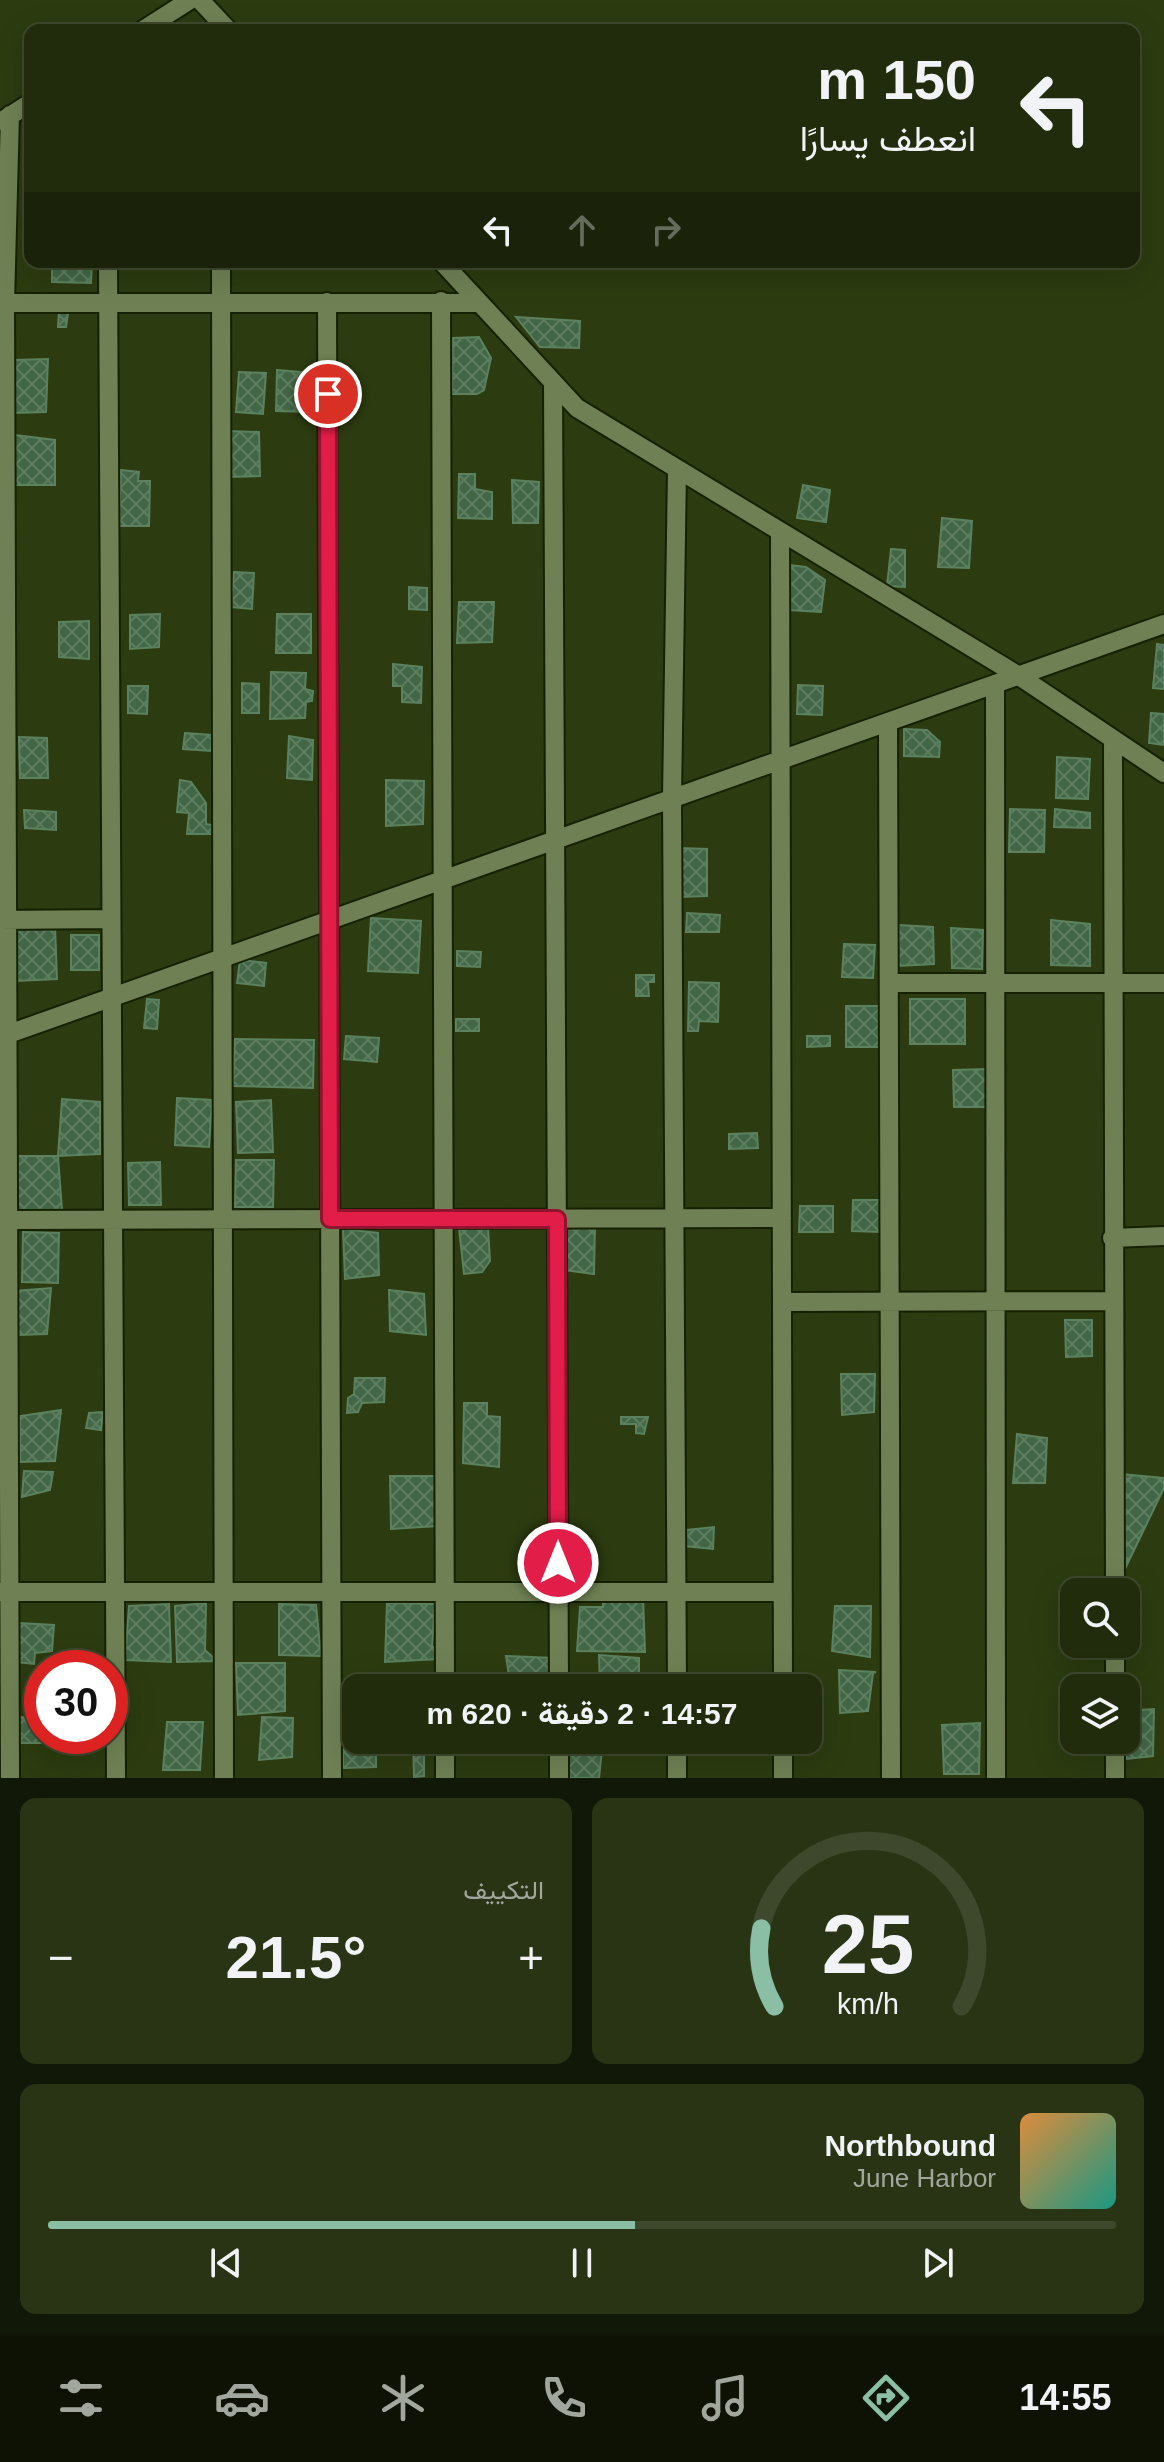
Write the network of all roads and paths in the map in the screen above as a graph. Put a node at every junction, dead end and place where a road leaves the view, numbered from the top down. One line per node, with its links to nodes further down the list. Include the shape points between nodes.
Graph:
1 (190, 0): 3 (street)
2 (200, 0): 4 (street)
3 (152, 24)
4 (220, 24)
5 (24, 107): 6 (street)
6 (5, 119): 13 (street)
7 (108, 268): 14 (street)
8 (221, 268): 11 (street)
9 (448, 268): 15 (street)
10 (441, 301): 12 (street); 15 (street); 28 (street)
11 (221, 302): 12 (street); 14 (street); 32 (street)
12 (327, 302): 31 (street)
13 (3, 303): 14 (street); 30 (street)
14 (108, 303): 29 (street)
15 (480, 303): 16 (street)
16 (553, 382): 17 (street, via 577,408); 27 (street)
17 (677, 469): 18 (street); 26 (street)
18 (780, 531): 20 (street); 24 (street)
19 (1164, 624): 20 (street)
20 (1019, 676): 21 (street); 23 (street)
21 (995, 684): 22 (street); 34 (street)
22 (888, 722): 24 (street); 33 (street)
23 (1113, 740): 25 (street); 35 (street)
24 (780, 760): 26 (street); 40 (street)
25 (1164, 773)
26 (672, 798): 27 (street); 39 (street)
27 (555, 840): 28 (street); 43 (street)
28 (442, 880): 31 (street); 42 (street)
29 (111, 919): 30 (street); 37 (street)
30 (4, 920): 38 (street)
31 (329, 920): 32 (street); 41 (street)
32 (222, 957): 37 (street); 46 (street)
33 (889, 983): 34 (street); 53 (street)
34 (995, 983): 35 (street); 50 (street)
35 (1113, 983): 36 (street); 48 (street)
36 (1164, 983)
37 (112, 997): 38 (street); 45 (street)
38 (4, 1036): 44 (street)
39 (674, 1218): 40 (street); 43 (street); 63 (street)
40 (782, 1218): 52 (street)
41 (330, 1219): 42 (street); 46 (street); 60 (street)
42 (443, 1219): 43 (street); 61 (street)
43 (557, 1219): 62 (street)
44 (8, 1220): 45 (street); 49 (street)
45 (113, 1220): 46 (street); 58 (street)
46 (223, 1220): 59 (street)
47 (1164, 1236): 48 (street)
48 (1112, 1238): 51 (street)
49 (4, 1240): 54 (street)
50 (996, 1301): 51 (street); 53 (street); 83 (street)
51 (1114, 1301): 56 (street)
52 (782, 1302): 53 (street); 64 (street)
53 (890, 1302): 82 (street)
54 (4, 1354): 55 (street)
55 (4, 1468): 57 (street)
56 (1115, 1578)
57 (5, 1592): 58 (street); 74 (street)
58 (115, 1592): 59 (street); 75 (street)
59 (223, 1592): 60 (street); 76 (street)
60 (332, 1592): 61 (street); 77 (street)
61 (444, 1592): 62 (street); 65 (street)
62 (558, 1592): 63 (street); 66 (street)
63 (676, 1592): 64 (street); 67 (street)
64 (782, 1592): 68 (street)
65 (445, 1674)
66 (559, 1674)
67 (677, 1674)
68 (783, 1674)
69 (445, 1754): 78 (street)
70 (559, 1754): 79 (street)
71 (677, 1754): 80 (street)
72 (783, 1754): 81 (street)
73 (1115, 1754): 84 (street)
74 (10, 1778)
75 (116, 1778)
76 (224, 1778)
77 (332, 1778)
78 (445, 1778)
79 (559, 1778)
80 (677, 1778)
81 (783, 1778)
82 (891, 1778)
83 (996, 1778)
84 (1115, 1778)

